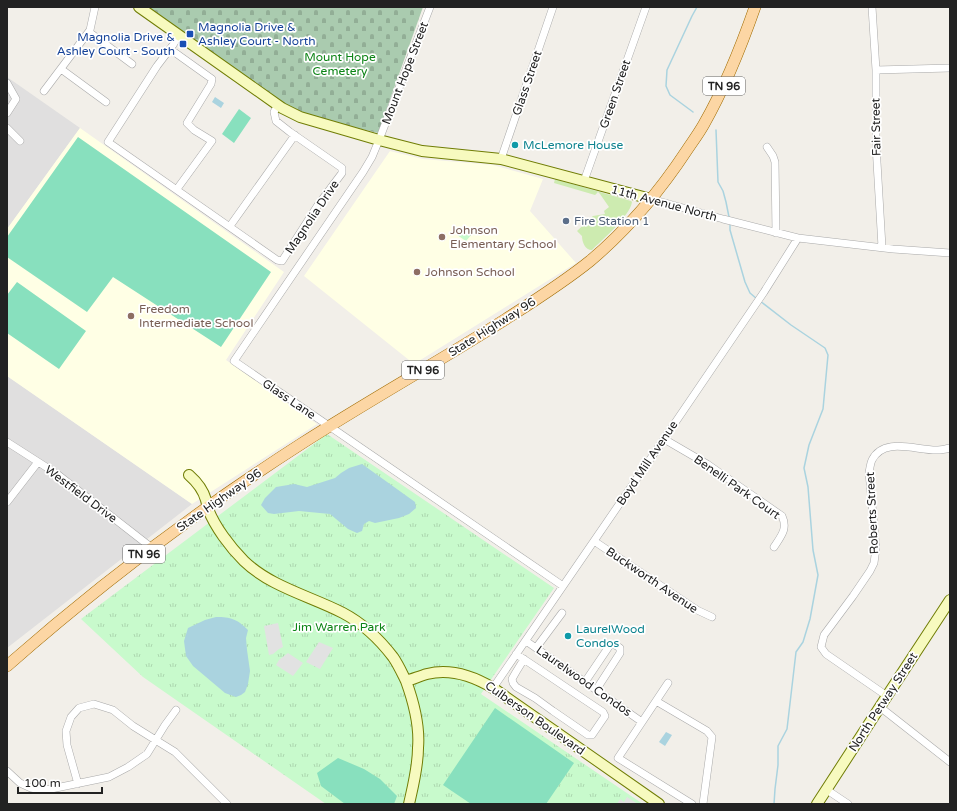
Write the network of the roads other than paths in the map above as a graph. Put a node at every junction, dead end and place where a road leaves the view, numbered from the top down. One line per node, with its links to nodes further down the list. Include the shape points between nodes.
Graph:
1 (95, 7): 8 (street)
2 (139, 7): 9 (street)
3 (430, 7): 22 (street, Mount Hope Street)
4 (553, 7): 25 (street, Glass Street)
5 (646, 7): 26 (street, Green Street)
6 (755, 7): 28 (main road, State Highway 96 / TN 96, via 742,44 704,125)
7 (872, 7): 14 (street, Fair Street)
8 (89, 32): 11 (street); 13 (street)
9 (179, 35): 10 (street, Magnolia Drive); 18 (street)
10 (170, 49): 27 (street, via 212,79 212,84 187,123 212,141); 27 (street, Magnolia Drive, via 108,142)
11 (132, 64)
12 (950, 68): 14 (street)
13 (61, 69): 16 (street); 17 (street)
14 (876, 70): 32 (street, Fair Street, via 876,144)
15 (7, 83): 19 (street, via 16,100)
16 (44, 92)
17 (106, 102)
18 (278, 105): 21 (street, Magnolia Drive, via 274,112 276,121); 22 (street, via 300,117)
19 (7, 113)
20 (7, 128): 23 (street)
21 (295, 135): 29 (street); 29 (street, Magnolia Drive, via 342,168 342,174 318,205 282,261)
22 (379, 140): 25 (street, 11th Avenue North, via 422,150); 34 (street, Glass Lane, via 363,172 234,361)
23 (20, 141)
24 (767, 147): 30 (street, via 775,162)
25 (501, 159): 26 (street, 11th Avenue North)
26 (584, 181): 28 (street, 11th Avenue North)
27 (177, 189): 29 (street, Magnolia Drive)
28 (651, 199): 30 (street, 11th Avenue North); 34 (main road, State Highway 96 / TN 96, via 590,261 544,294 461,348)
29 (230, 226)
30 (776, 233): 31 (street, 11th Avenue North)
31 (798, 238): 32 (street, 11th Avenue North); 35 (street, Boyd Mill Avenue)
32 (882, 247): 33 (street, 11th Avenue North)
33 (950, 253)
34 (330, 426): 41 (main road, State Highway 96 / TN 96); 45 (street, Glass Lane)
35 (664, 439): 42 (street, Boyd Mill Avenue); 43 (street, Benelli Park Court, via 707,464 782,516 784,531)
36 (7, 442): 38 (street, Westfield Drive)
37 (950, 448): 59 (street, Roberts Street, via 938,450 896,446 886,447 876,454 869,472 876,548 874,563 824,635 821,647 826,654)
38 (38, 462): 40 (street); 44 (street, Westfield Drive)
39 (189, 475): 41 (street, via 203,491)
40 (7, 502)
41 (207, 508): 44 (main road, State Highway 96 / TN 96); 54 (street, via 234,551 252,568 285,588 358,622 378,639 394,658)
42 (594, 541): 45 (street, Boyd Mill Avenue); 48 (street, Buckworth Avenue, via 697,610)
43 (774, 547)
44 (152, 548): 53 (main road, State Highway 96 / TN 96, via 50,628)
45 (563, 586): 49 (street, Boyd Mill Avenue)
46 (950, 600): 59 (street, North Petway Street)
47 (562, 613): 50 (street)
48 (712, 617)
49 (526, 640): 50 (street, Laurelwood Condos); 51 (street, Boyd Mill Avenue)
50 (536, 648): 55 (street, Laurelwood Condos)
51 (516, 654): 52 (street); 57 (street, Boyd Mill Avenue)
52 (524, 659): 52 (street, via 603,712 605,716 592,735 588,735 512,683)
53 (7, 666)
54 (406, 681): 57 (street, Culberson Boulevard, via 427,674 455,672); 70 (street, via 416,713 418,748)
55 (585, 682): 58 (street, Laurelwood Condos); 58 (street, via 610,645 620,648 620,653)
56 (668, 683): 60 (street, Laurelwood Condos)
57 (493, 688): 71 (street, Culberson Boulevard)
58 (596, 690): 63 (street, Laurelwood Condos)
59 (887, 696): 61 (street, North Petway Street)
60 (656, 701): 63 (street, Laurelwood Condos); 73 (street, via 707,731 712,737)
61 (880, 707): 65 (street); 68 (street, North Petway Street)
62 (176, 710): 64 (street)
63 (642, 722): 72 (street, Laurelwood Condos, via 618,758)
64 (156, 740): 67 (street, via 147,754 128,767 109,776); 67 (street, via 114,710 94,704 79,708 71,717 66,731 67,745); 69 (street, via 175,752)
65 (950, 762)
66 (7, 771): 67 (street, via 20,783 41,790)
67 (78, 784)
68 (827, 790): 74 (street, North Petway Street); 75 (street)
69 (227, 804)
70 (409, 804)
71 (659, 804)
72 (692, 804)
73 (703, 804)
74 (817, 804)
75 (848, 804)

